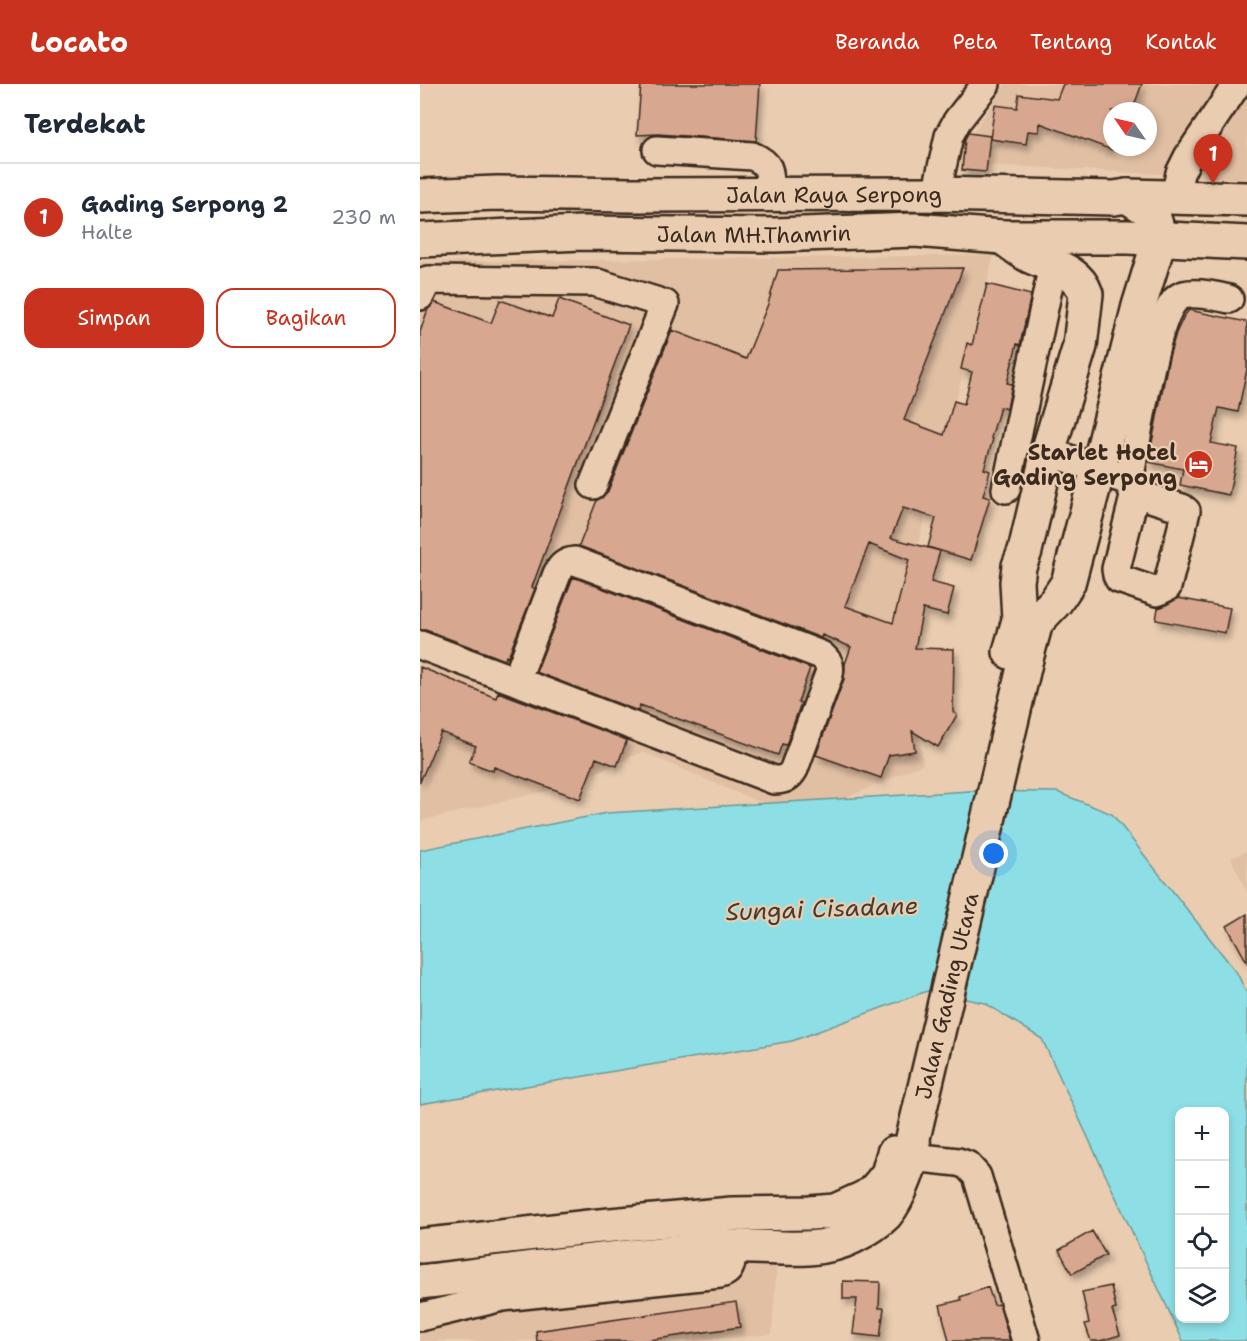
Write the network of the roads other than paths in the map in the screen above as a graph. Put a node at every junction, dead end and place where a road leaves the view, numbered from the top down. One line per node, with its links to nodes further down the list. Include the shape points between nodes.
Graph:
1 (986, 84): 4 (street, via 949,136)
2 (1238, 84): 8 (street, via 1188,157)
3 (657, 150): 5 (street, via 752,156 762,160 769,169)
4 (936, 194): 5 (main road, Jalan Raya Serpong); 7 (main road, Jalan Raya Serpong)
5 (769, 195): 6 (main road, Jalan Raya Serpong)
6 (420, 196)
7 (1127, 196): 8 (main road, Jalan Raya Serpong); 11 (main road, via 1155,218)
8 (1175, 197): 9 (main road, Jalan Raya Serpong)
9 (1247, 199)
10 (1002, 237): 11 (main road, Jalan MH.Thamrin); 12 (main road, Jalan MH.Thamrin, via 915,230 775,235 582,233); 14 (main road, Jalan Gading Utara)
11 (1160, 238): 13 (main road); 18 (main road, Jalan Gading Utara, via 1139,306)
12 (420, 240)
13 (1247, 243)
14 (1053, 265): 17 (main road, Jalan Gading Utara, via 1071,274 1084,287 1086,301 1080,346); 20 (street)
15 (420, 296): 19 (street, via 428,280 594,282 665,304)
16 (1229, 299): 18 (street, via 1187,294 1170,305 1154,351 1144,401)
17 (1048, 452): 18 (street); 22 (main road, Jalan Gading Utara, via 1019,567)
18 (1115, 479): 22 (main road, Jalan Gading Utara, via 1068,583 1036,622)
19 (593, 485)
20 (1006, 489)
21 (420, 645): 23 (street)
22 (1017, 658): 24 (main road, Jalan Gading Utara)
23 (516, 681): 23 (street, via 781,780 794,769 830,666 821,655 575,561 563,564 557,574)
24 (908, 1140): 25 (main road, Jalan Gading Utara, via 894,1154 888,1174 872,1193 835,1211); 28 (main road, Jalan Gading Utara, via 900,1192 886,1214 852,1237); 31 (street, via 967,1165 977,1176)
25 (810, 1214): 26 (main road, Jalan Gading Utara, via 721,1215); 28 (main road)
26 (420, 1246)
27 (731, 1247): 28 (main road, Jalan Gading Utara); 29 (main road, Jalan Gading Utara); 30 (street, via 731,1267 726,1273 503,1297)
28 (811, 1249)
29 (420, 1282)
30 (420, 1317)
31 (1026, 1341)

